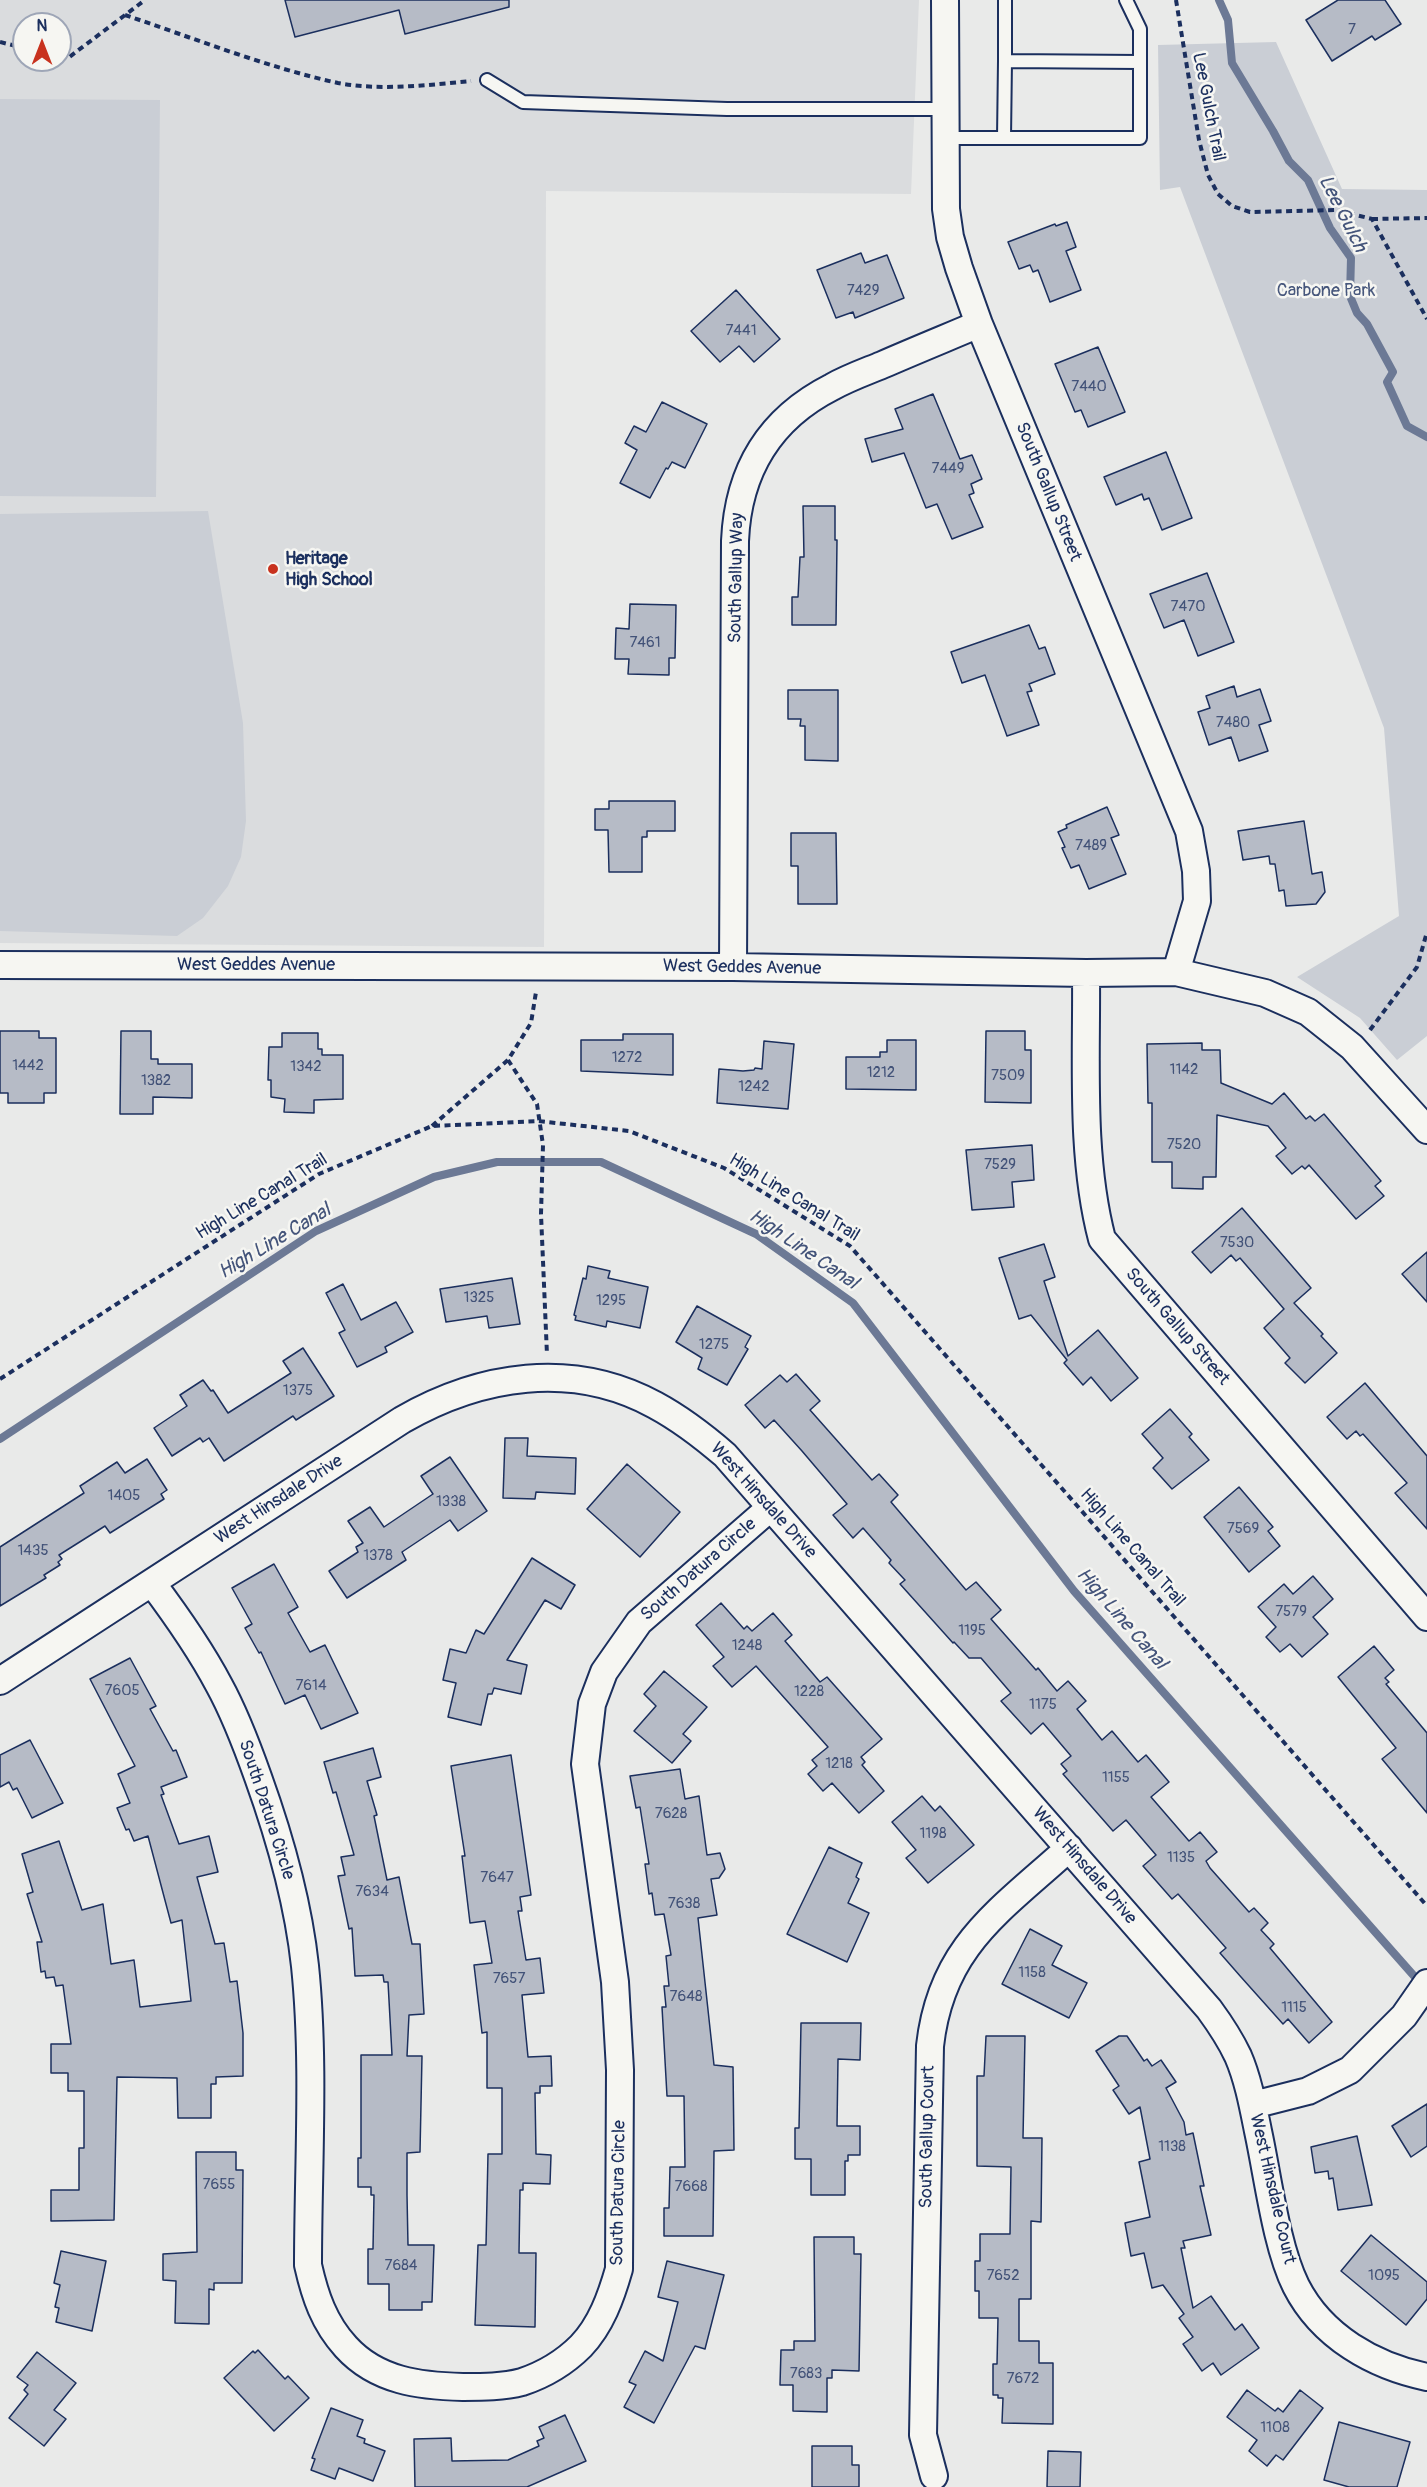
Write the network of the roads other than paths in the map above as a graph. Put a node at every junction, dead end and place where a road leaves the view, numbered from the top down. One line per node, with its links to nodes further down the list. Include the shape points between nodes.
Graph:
1 (945, 0): 7 (street, South Gallup Street)
2 (1005, 0): 4 (lane)
3 (1126, 0): 5 (lane, via 1140,29)
4 (1005, 61): 5 (lane); 9 (lane)
5 (1140, 62): 9 (lane, via 1140,138)
6 (487, 80): 7 (lane, via 523,102 727,110)
7 (944, 110): 8 (street, South Gallup Street)
8 (944, 138): 9 (lane); 10 (street, South Gallup Street, via 950,237)
9 (1004, 138)
10 (979, 324): 12 (street, South Gallup Way, via 830,387 794,412 767,440 743,483 735,541); 13 (street, South Gallup Street, via 1188,831 1197,901)
11 (0, 964): 12 (street, West Geddes Avenue)
12 (733, 967): 14 (street, West Geddes Avenue)
13 (1176, 972): 14 (street, West Geddes Avenue); 15 (street, West Geddes Avenue, via 1265,993 1308,1012 1352,1047)
14 (1086, 973): 18 (street, South Gallup Street, via 1088,1168 1102,1239)
15 (1427, 1131)
16 (770, 1508): 17 (street, West Hinsdale Drive, via 725,1455 691,1427 653,1404 589,1382 548,1377 488,1384 428,1405); 17 (street, South Datura Circle, via 639,1622 604,1672 592,1704 585,1764 615,1982 620,2070 619,2269 611,2299 582,2345 545,2372 522,2382 490,2387 424,2386 387,2376 347,2348 328,2325 316,2299 308,2265 309,2029 305,1965 292,1889 275,1823 246,1742 221,1688); 20 (street, West Hinsdale Drive)
17 (152, 1583): 19 (street, West Hinsdale Drive)
18 (1427, 1617)
19 (0, 1681)
20 (1069, 1848): 22 (street, West Hinsdale Drive, via 1209,2009 1239,2058); 24 (street, South Gallup Court, via 969,1942 953,1966 933,2025 923,2435)
21 (1427, 1983): 22 (street, via 1404,2016 1350,2070 1308,2091)
22 (1253, 2105): 23 (street, West Hinsdale Court, via 1284,2256 1297,2287 1320,2321 1349,2346 1384,2366)
23 (1427, 2377)
24 (934, 2476)

